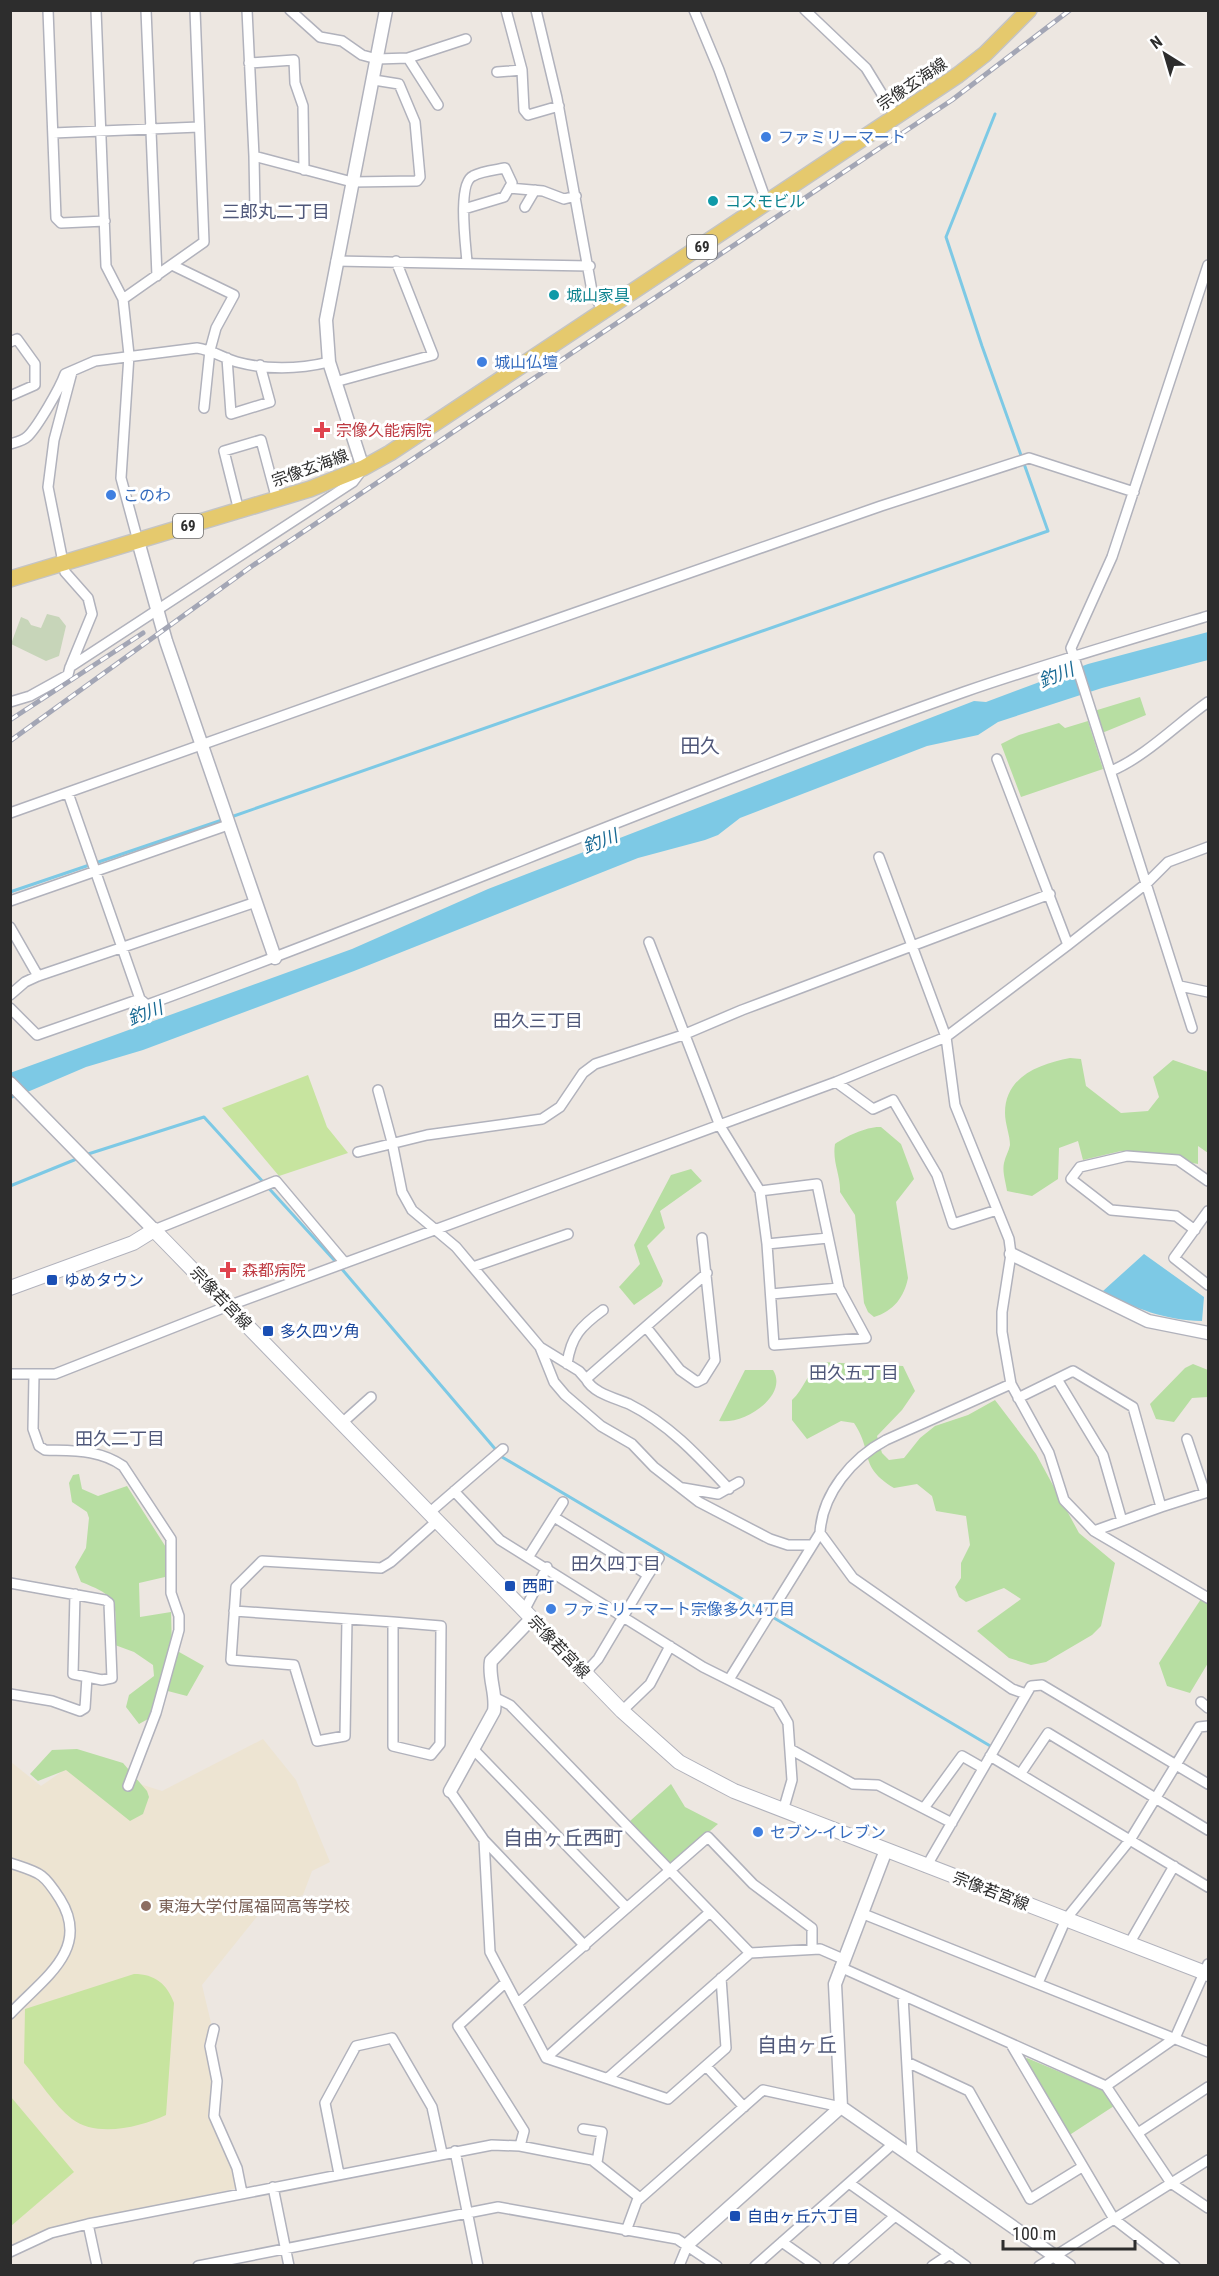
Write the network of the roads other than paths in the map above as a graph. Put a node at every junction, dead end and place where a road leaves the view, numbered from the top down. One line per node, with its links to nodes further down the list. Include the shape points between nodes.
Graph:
1 (48, 10): 26 (street)
2 (96, 10): 25 (street)
3 (146, 10): 24 (street)
4 (195, 10): 23 (street)
5 (248, 10): 16 (street)
6 (290, 10): 14 (street, via 320,37 334,38 362,55)
7 (386, 10): 14 (street)
8 (506, 10): 17 (street)
9 (536, 10): 21 (street)
10 (694, 10): 33 (street)
11 (805, 10): 22 (street, via 866,68)
12 (1029, 10): 22 (main road, 宗像玄海線 / 69, via 958,75)
13 (466, 39): 15 (street)
14 (377, 58): 15 (street); 19 (street)
15 (408, 58): 20 (street)
16 (249, 63): 27 (street); 28 (street, via 294,60 295,83 303,106)
17 (522, 70): 18 (street); 21 (street, via 524,111 528,115)
18 (497, 72)
19 (374, 80): 29 (street); 29 (street, via 399,84 415,122 420,177 417,181)
20 (438, 105)
21 (559, 106): 32 (street)
22 (896, 117): 33 (main road, 宗像玄海線 / 69)
23 (199, 127): 24 (street); 41 (street, via 204,242)
24 (151, 129): 25 (street); 44 (street)
25 (101, 130): 26 (street); 37 (street)
26 (54, 133): 37 (street, via 56,218 61,223)
27 (254, 156): 28 (street); 36 (street)
28 (304, 170): 29 (street)
29 (352, 182): 38 (street)
30 (509, 188): 31 (street); 35 (street, via 504,196); 35 (street, via 512,183 505,168 471,176)
31 (535, 190): 32 (street, via 564,199); 34 (street)
32 (576, 196): 43 (street)
33 (767, 203): 46 (main road, 宗像玄海線 / 69)
34 (525, 207)
35 (464, 209): 40 (street)
36 (255, 210)
37 (105, 221): 45 (street, via 106,266)
38 (336, 261): 39 (street); 51 (street, via 326,320)
39 (396, 261): 40 (street); 54 (street, via 433,355)
40 (467, 262): 43 (street)
41 (172, 265): 44 (street); 48 (street, via 234,295 216,328)
42 (1209, 265): 59 (street)
43 (590, 266): 46 (street, via 592,291)
44 (157, 276): 45 (street)
45 (123, 300): 49 (street)
46 (604, 313): 58 (main road, 宗像玄海線 / 69)
47 (10, 342): 55 (street, via 17,339 35,364 35,385)
48 (210, 350): 49 (street); 50 (street); 56 (street)
49 (129, 355): 53 (street, via 95,361); 62 (street, via 121,478)
50 (227, 358): 52 (street); 52 (street, via 231,414 270,402)
51 (329, 362): 52 (street, via 305,368); 54 (street)
52 (260, 365)
53 (72, 372): 57 (street, via 65,374 28,437); 63 (street, via 54,440 48,487)
54 (335, 382): 58 (street)
55 (10, 396)
56 (204, 408)
57 (10, 444)
58 (363, 468): 60 (main road, 宗像玄海線 / 69); 65 (street, via 353,482)
59 (1134, 492): 67 (street, via 1112,557 1071,648); 71 (street, via 1029,458)
60 (277, 500): 61 (main road, 宗像玄海線 / 69); 61 (street, via 261,440 224,451)
61 (239, 511): 62 (main road, 宗像玄海線 / 69)
62 (138, 541): 63 (main road, 宗像玄海線 / 69); 65 (street)
63 (63, 563): 64 (main road, 宗像玄海線 / 69); 68 (street, via 65,572 88,598 92,614)
64 (10, 579)
65 (157, 610): 68 (street); 71 (street)
66 (1209, 616): 67 (street)
67 (1072, 659): 73 (street); 89 (street, via 794,755)
68 (70, 667): 69 (street, via 68,675 45,689)
69 (10, 702)
70 (1209, 702): 73 (street, via 1131,763)
71 (201, 744): 74 (street); 76 (street)
72 (997, 759): 81 (street)
73 (1111, 771): 80 (street)
74 (68, 793): 75 (street); 79 (street)
75 (10, 813)
76 (228, 825): 79 (street); 83 (street)
77 (1209, 847): 80 (street, via 1168,862)
78 (879, 857): 88 (street)
79 (96, 871): 82 (street); 87 (street)
80 (1147, 883): 86 (street); 91 (street)
81 (1050, 894): 86 (street); 88 (street)
82 (10, 900)
83 (256, 902): 87 (street); 89 (street)
84 (10, 927): 90 (street)
85 (649, 942): 97 (street)
86 (1068, 945): 98 (street)
87 (123, 947): 90 (street); 94 (street)
88 (913, 947): 97 (street); 98 (street)
89 (275, 958): 94 (street, via 147,1005)
90 (38, 976): 93 (street)
91 (1180, 986): 92 (street); 96 (street)
92 (1209, 992)
93 (10, 994)
94 (140, 999): 95 (street, via 37,1035)
95 (10, 1008)
96 (1192, 1028)
97 (683, 1035): 102 (street); 103 (street, via 595,1064 583,1073 560,1107 542,1119)
98 (946, 1037): 99 (street); 107 (street, via 955,1105)
99 (836, 1082): 102 (street); 107 (street, via 873,1110 893,1100 938,1175 952,1224)
100 (10, 1083): 109 (street)
101 (378, 1090): 103 (street)
102 (720, 1126): 106 (street); 111 (street)
103 (392, 1142): 104 (street); 111 (street, via 402,1192 412,1210)
104 (358, 1152)
105 (1209, 1181): 110 (street, via 1178,1160 1127,1156 1080,1167 1071,1179 1111,1210 1176,1216)
106 (760, 1191): 114 (street, via 817,1184); 115 (street)
107 (997, 1210): 116 (street)
108 (1209, 1211): 110 (street)
109 (154, 1230): 117 (street, via 276,1181); 121 (main road, via 133,1243); 124 (main road, 宗像若宮線)
110 (1195, 1230): 120 (street, via 1174,1258)
111 (436, 1231): 117 (street); 118 (street)
112 (568, 1234): 118 (street)
113 (702, 1238): 119 (street)
114 (828, 1238): 115 (street); 122 (street)
115 (767, 1244): 123 (street)
116 (1011, 1254): 127 (street, via 1148,1321); 134 (street, via 1002,1332)
117 (345, 1263): 124 (street)
118 (473, 1267): 128 (street)
119 (707, 1273): 126 (street); 126 (street, via 715,1360 703,1379 697,1382 680,1370)
120 (1209, 1285)
121 (10, 1288)
122 (839, 1288): 123 (street); 123 (street, via 866,1338 774,1345)
123 (771, 1294)
124 (228, 1306): 131 (street, via 55,1374); 137 (main road, 宗像若宮線)
125 (603, 1310): 129 (street, via 585,1323 570,1344)
126 (646, 1327): 132 (street)
127 (1209, 1333)
128 (540, 1347): 129 (street); 141 (street, via 554,1382 565,1395 601,1426 632,1444)
129 (567, 1364): 132 (street)
130 (10, 1374): 131 (street)
131 (34, 1375): 181 (street, via 33,1429 39,1446 45,1450 111,1457 123,1466 171,1539 171,1593 179,1630 153,1722)
132 (586, 1378): 142 (street, via 590,1386 632,1406 689,1445)
133 (1058, 1379): 136 (street); 146 (street, via 1073,1371 1133,1407); 149 (street, via 1103,1455)
134 (1011, 1384): 136 (street); 151 (street, via 870,1448 832,1491)
135 (371, 1397): 137 (street)
136 (1018, 1398): 150 (street, via 1049,1453 1064,1500)
137 (342, 1423): 147 (main road, 宗像若宮線)
138 (1187, 1439): 144 (street)
139 (502, 1449): 143 (street)
140 (739, 1482): 142 (street)
141 (681, 1488): 142 (street, via 718,1494); 152 (street, via 699,1502 770,1539 788,1545)
142 (729, 1489)
143 (454, 1491): 147 (street); 153 (street, via 500,1540)
144 (1207, 1493): 146 (street)
145 (563, 1502): 148 (street)
146 (1161, 1507): 149 (street)
147 (433, 1517): 160 (street, via 381,1568 262,1562 236,1587); 161 (main road, 宗像若宮線)
148 (554, 1517): 153 (street); 156 (street)
149 (1122, 1521): 150 (street)
150 (1094, 1531): 159 (street)
151 (820, 1533): 152 (street); 170 (street, via 853,1578 1012,1689)
152 (812, 1545): 168 (street)
153 (529, 1556): 155 (street)
154 (659, 1558): 156 (street)
155 (547, 1567): 161 (street); 162 (street)
156 (648, 1575): 162 (street)
157 (10, 1583): 158 (street)
158 (75, 1594): 167 (street, via 73,1674); 167 (street, via 109,1603 112,1678)
159 (1209, 1598)
160 (234, 1611): 163 (street); 163 (street, via 231,1660 294,1665 317,1741 345,1736)
161 (528, 1615): 166 (main road, 宗像若宮線); 171 (street, via 491,1661)
162 (624, 1616): 165 (street); 166 (street)
163 (346, 1619): 164 (street)
164 (393, 1622): 164 (street, via 441,1626 440,1744 431,1755 393,1746)
165 (670, 1646): 168 (street); 172 (street, via 650,1684)
166 (585, 1673): 172 (main road, 宗像若宮線)
167 (87, 1677): 169 (street, via 85,1708 80,1711 52,1701)
168 (730, 1678): 174 (street, via 777,1704 784,1712)
169 (10, 1694)
170 (1026, 1694): 176 (street); 177 (street, via 1031,1686 1042,1684)
171 (496, 1698): 175 (street); 194 (street, via 510,1705)
172 (622, 1711): 185 (main road, 宗像若宮線, via 656,1744 694,1772)
173 (1209, 1726): 177 (street, via 1199,1727)
174 (790, 1749): 184 (street, via 853,1784 878,1785); 185 (street, via 792,1780)
175 (475, 1751): 182 (street); 196 (street)
176 (990, 1756): 178 (street); 179 (street)
177 (1176, 1764): 180 (street); 183 (street)
178 (983, 1768): 184 (street, via 962,1756); 186 (street)
179 (1021, 1773): 183 (street, via 1048,1733); 189 (street)
180 (1209, 1784)
181 (128, 1786)
182 (450, 1791): 188 (street)
183 (1156, 1798): 187 (street); 189 (street)
184 (924, 1808): 186 (street)
185 (783, 1811): 190 (main road, 宗像若宮線)
186 (952, 1823): 193 (street)
187 (1209, 1830)
188 (484, 1840): 201 (street); 207 (street, via 490,1952)
189 (1131, 1840): 192 (street); 199 (street)
190 (886, 1850): 193 (main road, 宗像若宮線); 198 (street)
191 (10, 1863): 211 (street, via 42,1873 65,1908 71,1927 69,1944 58,1966)
192 (1174, 1866): 195 (street); 200 (street)
193 (926, 1867): 199 (main road, 宗像若宮線)
194 (671, 1870): 196 (street); 197 (street); 202 (street, via 708,1838 753,1884 812,1928)
195 (1209, 1887)
196 (627, 1908): 201 (street)
197 (710, 1912): 203 (street); 216 (street)
198 (861, 1913): 204 (street); 208 (street)
199 (1066, 1919): 200 (main road, 宗像若宮線); 208 (street)
200 (1129, 1944): 205 (main road, 宗像若宮線)
201 (585, 1946): 210 (street)
202 (812, 1948): 203 (street); 204 (street)
203 (750, 1953): 206 (street)
204 (841, 1963): 209 (street); 223 (street, via 834,1994)
205 (1207, 1970): 213 (street)
206 (721, 1978): 218 (street, via 726,2048); 219 (street)
207 (506, 1982): 210 (street); 227 (street, via 458,2026 524,2131)
208 (1038, 1983): 213 (street)
209 (903, 1996): 214 (street); 217 (street)
210 (518, 2003): 216 (street)
211 (10, 2014)
212 (214, 2029): 238 (street, via 210,2046 218,2081 214,2116 237,2168)
213 (1175, 2038): 215 (street); 220 (street)
214 (1012, 2046): 220 (street); 233 (street)
215 (1209, 2052)
216 (546, 2058): 219 (street)
217 (906, 2062): 230 (street); 233 (street, via 969,2091 1030,2199)
218 (706, 2066): 219 (street, via 668,2099); 222 (street)
219 (608, 2078)
220 (1106, 2086): 225 (street)
221 (1209, 2087): 225 (street)
222 (744, 2107): 223 (street, via 763,2090); 239 (street)
223 (841, 2107): 226 (street); 247 (street)
224 (583, 2129): 232 (street, via 602,2132)
225 (1138, 2133): 236 (street)
226 (894, 2143): 230 (street); 235 (street)
227 (520, 2146): 228 (street, via 492,2145); 232 (street)
228 (455, 2151): 229 (street); 241 (street)
229 (442, 2153): 234 (street); 234 (street, via 432,2107 392,2038 356,2046 327,2094 325,2103)
230 (912, 2156): 251 (street)
231 (1209, 2160): 236 (street)
232 (597, 2162): 239 (street)
233 (1083, 2167): 243 (street)
234 (339, 2174): 237 (street)
235 (849, 2183): 242 (street); 246 (street)
236 (1171, 2183): 240 (street); 243 (street)
237 (273, 2187): 238 (street); 248 (street)
238 (242, 2193): 244 (street)
239 (640, 2198): 245 (street)
240 (1209, 2208)
241 (469, 2211): 245 (street, via 515,2208); 248 (street); 255 (street)
242 (894, 2217): 250 (street); 260 (street)
243 (1114, 2219): 251 (street); 265 (street)
244 (88, 2224): 249 (street, via 51,2233); 252 (street)
245 (626, 2231): 247 (street)
246 (782, 2242): 258 (street); 259 (street)
247 (688, 2244): 256 (street); 257 (street)
248 (286, 2248): 253 (street); 254 (street)
249 (10, 2252)
250 (950, 2254): 261 (street); 262 (street)
251 (1054, 2256): 263 (street); 264 (street)
252 (97, 2265)
253 (198, 2265)
254 (289, 2265)
255 (478, 2265)
256 (679, 2265)
257 (717, 2265)
258 (755, 2265)
259 (816, 2265)
260 (838, 2265)
261 (932, 2265)
262 (966, 2265)
263 (1039, 2265)
264 (1069, 2265)
265 (1175, 2265)

